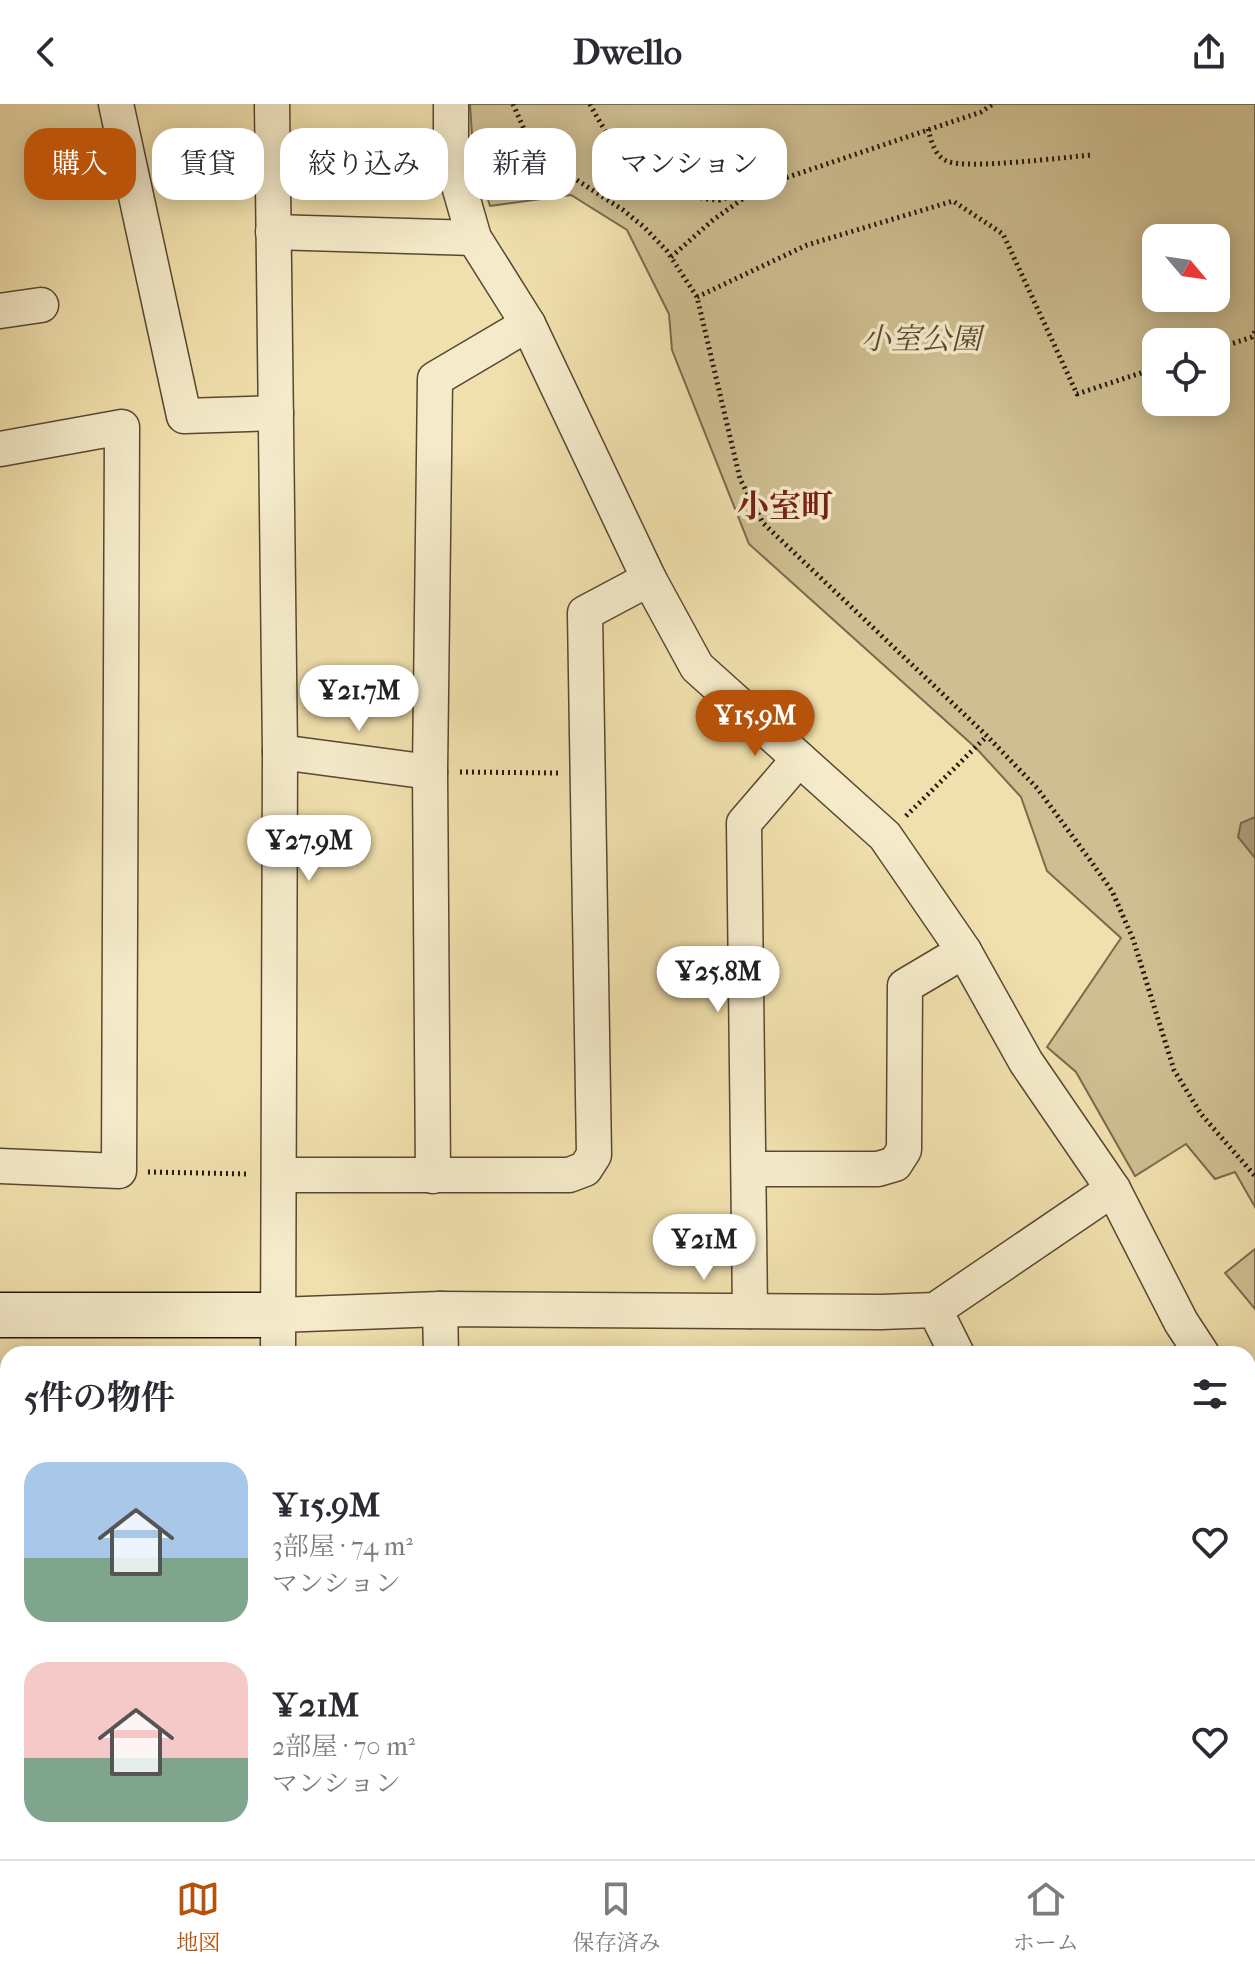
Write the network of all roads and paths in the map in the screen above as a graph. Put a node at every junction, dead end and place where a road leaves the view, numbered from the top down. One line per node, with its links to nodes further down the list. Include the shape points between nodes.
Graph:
1 (116, 104): 22 (street, via 184,416)
2 (272, 104): 12 (street)
3 (451, 104): 13 (street, via 451,158)
4 (513, 104): 14 (path, via 541,153 623,210)
5 (590, 104): 7 (path)
6 (993, 104): 8 (path)
7 (605, 128)
8 (928, 129): 9 (path, via 932,145 946,161 970,165); 10 (path)
9 (1092, 155)
10 (787, 177)
11 (741, 200): 14 (path)
12 (273, 232): 13 (street); 22 (street)
13 (474, 238): 18 (street)
14 (671, 257): 15 (path)
15 (697, 297): 21 (path, via 807,245 953,201 1003,234 1077,394); 25 (path, via 740,479 763,523)
16 (41, 305): 17 (street)
17 (0, 311)
18 (528, 324): 24 (street); 28 (street, via 435,379)
19 (1255, 331): 20 (path)
20 (1230, 344)
21 (1142, 373)
22 (276, 413): 26 (street)
23 (0, 449): 34 (street, via 122,427)
24 (649, 579): 27 (street, via 697,667); 29 (street, via 585,613)
25 (987, 736): 30 (path); 37 (path, via 1037,788 1112,891 1133,939 1174,1070 1201,1114)
26 (280, 752): 28 (street); 35 (street)
27 (799, 759): 30 (street); 33 (street, via 744,823)
28 (430, 772): 29 (path); 36 (street)
29 (587, 773): 36 (street, via 594,1155 585,1169 569,1175)
30 (885, 836): 31 (street)
31 (964, 951): 33 (street, via 905,986 904,1150 895,1164 878,1169); 38 (street, via 1026,1062)
32 (0, 1166): 34 (street)
33 (749, 1169): 41 (street)
34 (119, 1171): 35 (path)
35 (279, 1175): 36 (street); 43 (street)
36 (433, 1176)
37 (1255, 1176)
38 (1113, 1189): 40 (street); 46 (street)
39 (440, 1309): 41 (street); 43 (street); 44 (street)
40 (935, 1310): 41 (street); 45 (street)
41 (750, 1311)
42 (0, 1315): 43 (street)
43 (278, 1335)
44 (441, 1346)
45 (953, 1346)
46 (1197, 1346)

